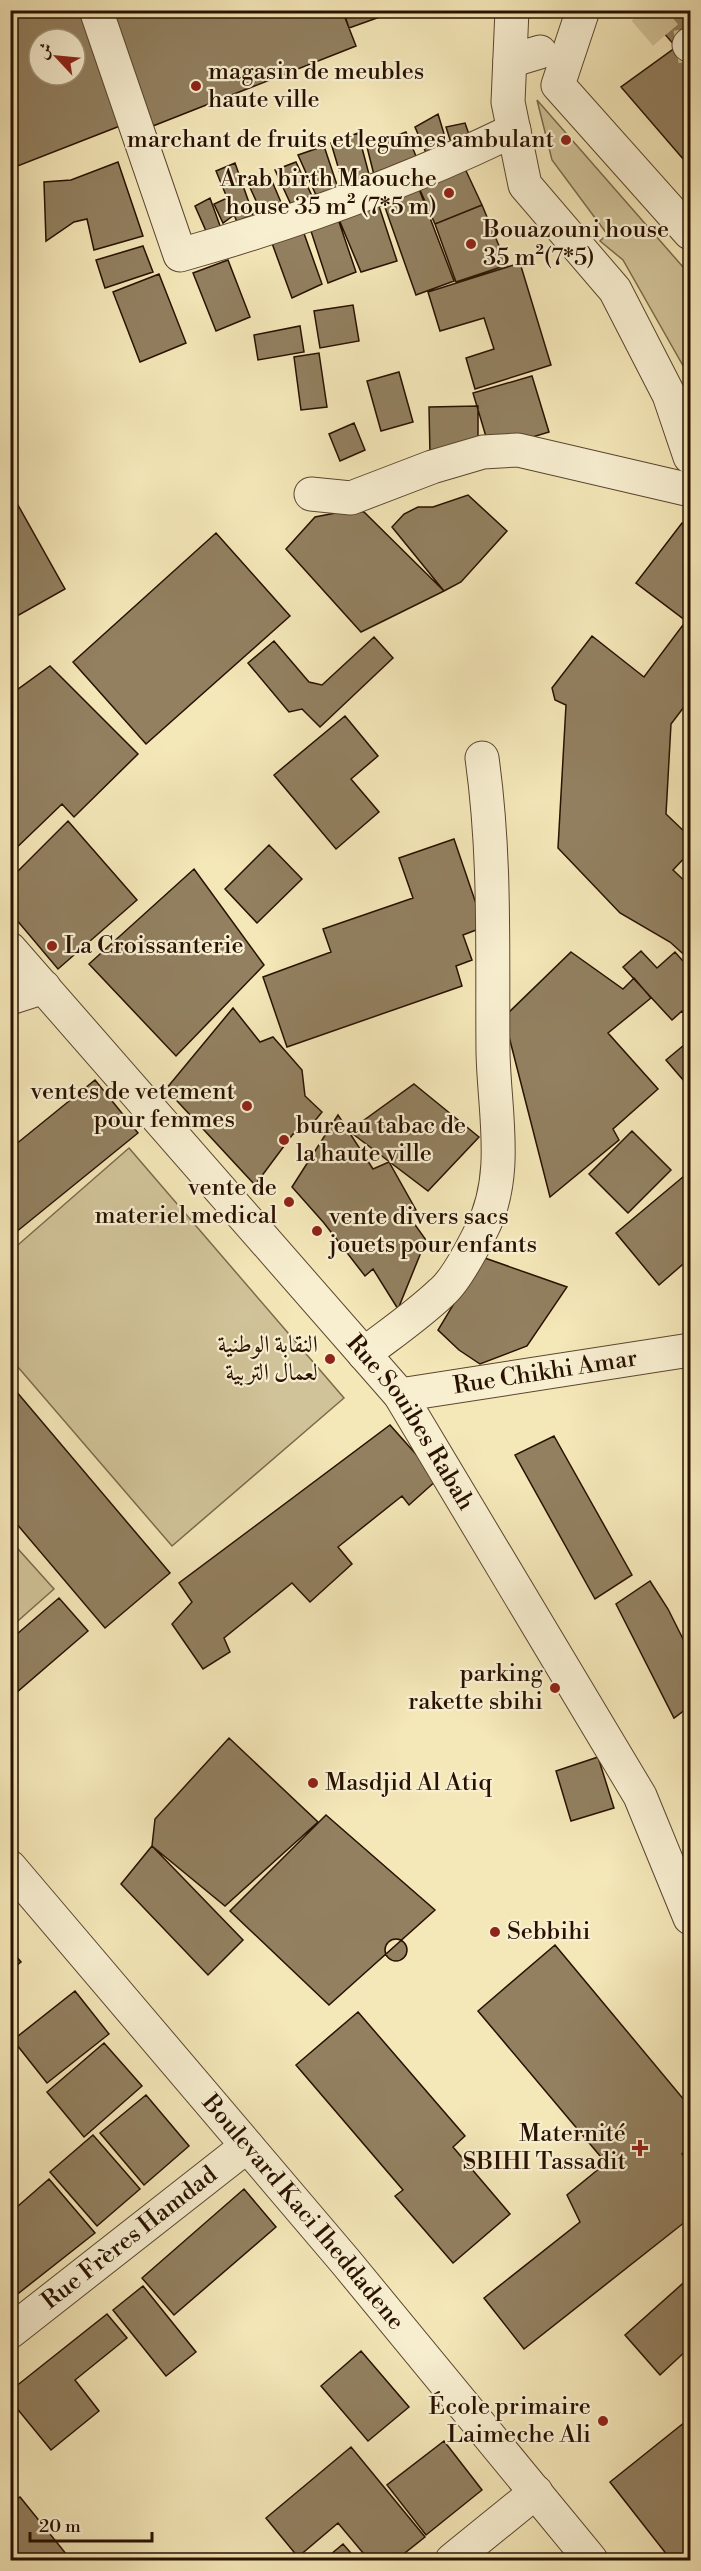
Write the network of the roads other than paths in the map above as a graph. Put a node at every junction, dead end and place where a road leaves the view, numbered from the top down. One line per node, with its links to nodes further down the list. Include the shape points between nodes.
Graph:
1 (96, 10): 4 (street, via 180,255 306,216)
2 (512, 10): 4 (street, via 525,57 508,102)
3 (583, 10): 5 (street, via 558,85)
4 (514, 130): 6 (street, via 525,186 615,290 669,395)
5 (690, 233)
6 (690, 458)
7 (690, 490): 8 (street, via 518,450 483,452 351,498)
8 (311, 494)
9 (482, 758): 14 (street, via 490,818 495,932 493,1053 499,1165 482,1230 444,1291)
10 (10, 949): 11 (street, Rue Souibes Rabah)
11 (44, 987): 12 (street); 14 (street, Rue Souibes Rabah)
12 (10, 998)
13 (690, 1350): 15 (street, Rue Chikhi Amar)
14 (364, 1354): 15 (street, Rue Souibes Rabah)
15 (400, 1395): 17 (street, Rue Souibes Rabah, via 640,1796)
16 (10, 1867): 18 (street, Boulevard Kaci Iheddadene)
17 (690, 1918)
18 (247, 2146): 19 (street, Rue Frères Hamdad); 20 (street, Boulevard Kaci Iheddadene)
19 (10, 2332)
20 (536, 2492): 21 (street); 22 (street, Boulevard Kaci Iheddadene)
21 (452, 2560)
22 (591, 2560)

